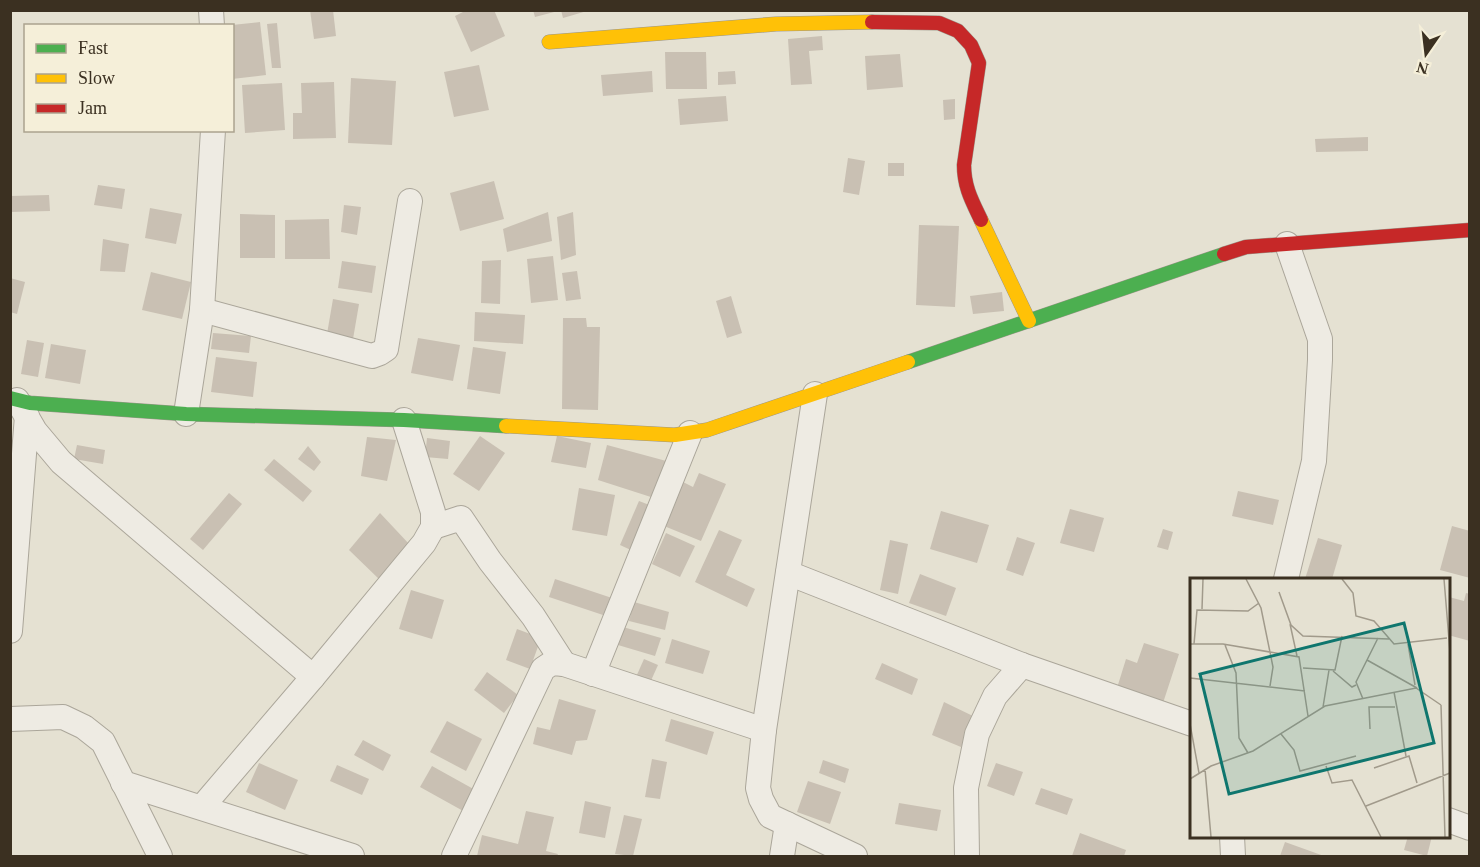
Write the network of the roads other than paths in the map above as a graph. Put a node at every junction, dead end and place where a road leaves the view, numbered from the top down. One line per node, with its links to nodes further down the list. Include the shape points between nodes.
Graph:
1 (775, 17): 2 (street); 8 (street, via 939,23 958,32 971,45 979,63 964,165 966,188)
2 (549, 42)
3 (213, 132): 7 (street)
4 (410, 201): 7 (street, via 386,349 380,353 372,356)
5 (1470, 231): 6 (street)
6 (1287, 244): 8 (street, via 1217,256); 16 (street, via 1320,339 1320,360 1314,461)
7 (202, 310): 11 (street)
8 (1029, 321): 9 (street)
9 (815, 394): 13 (street); 15 (street)
10 (18, 405): 11 (street); 17 (street); 21 (street, via 61,462)
11 (186, 414): 12 (street)
12 (404, 420): 13 (street); 14 (street, via 433,512)
13 (690, 433): 20 (street)
14 (433, 527): 18 (street, via 461,518); 21 (street)
15 (788, 573): 19 (street); 24 (street)
16 (1286, 578)
17 (10, 631)
18 (564, 664): 20 (street); 33 (street, via 552,663 543,669)
19 (1022, 665): 23 (street); 36 (street, via 995,696 977,734 966,788)
20 (592, 674): 24 (street)
21 (314, 677): 26 (street)
22 (10, 719): 25 (street, via 63,717 84,727 103,742)
23 (1190, 723)
24 (764, 730): 28 (street, via 758,788 770,816)
25 (123, 783): 26 (street); 31 (street)
26 (202, 807): 32 (street)
27 (1450, 820): 29 (street)
28 (787, 824): 34 (street); 35 (street)
29 (1470, 828)
30 (1232, 837): 37 (street)
31 (160, 856)
32 (352, 856)
33 (454, 856)
34 (782, 856)
35 (855, 856)
36 (967, 856)
37 (1233, 856)

